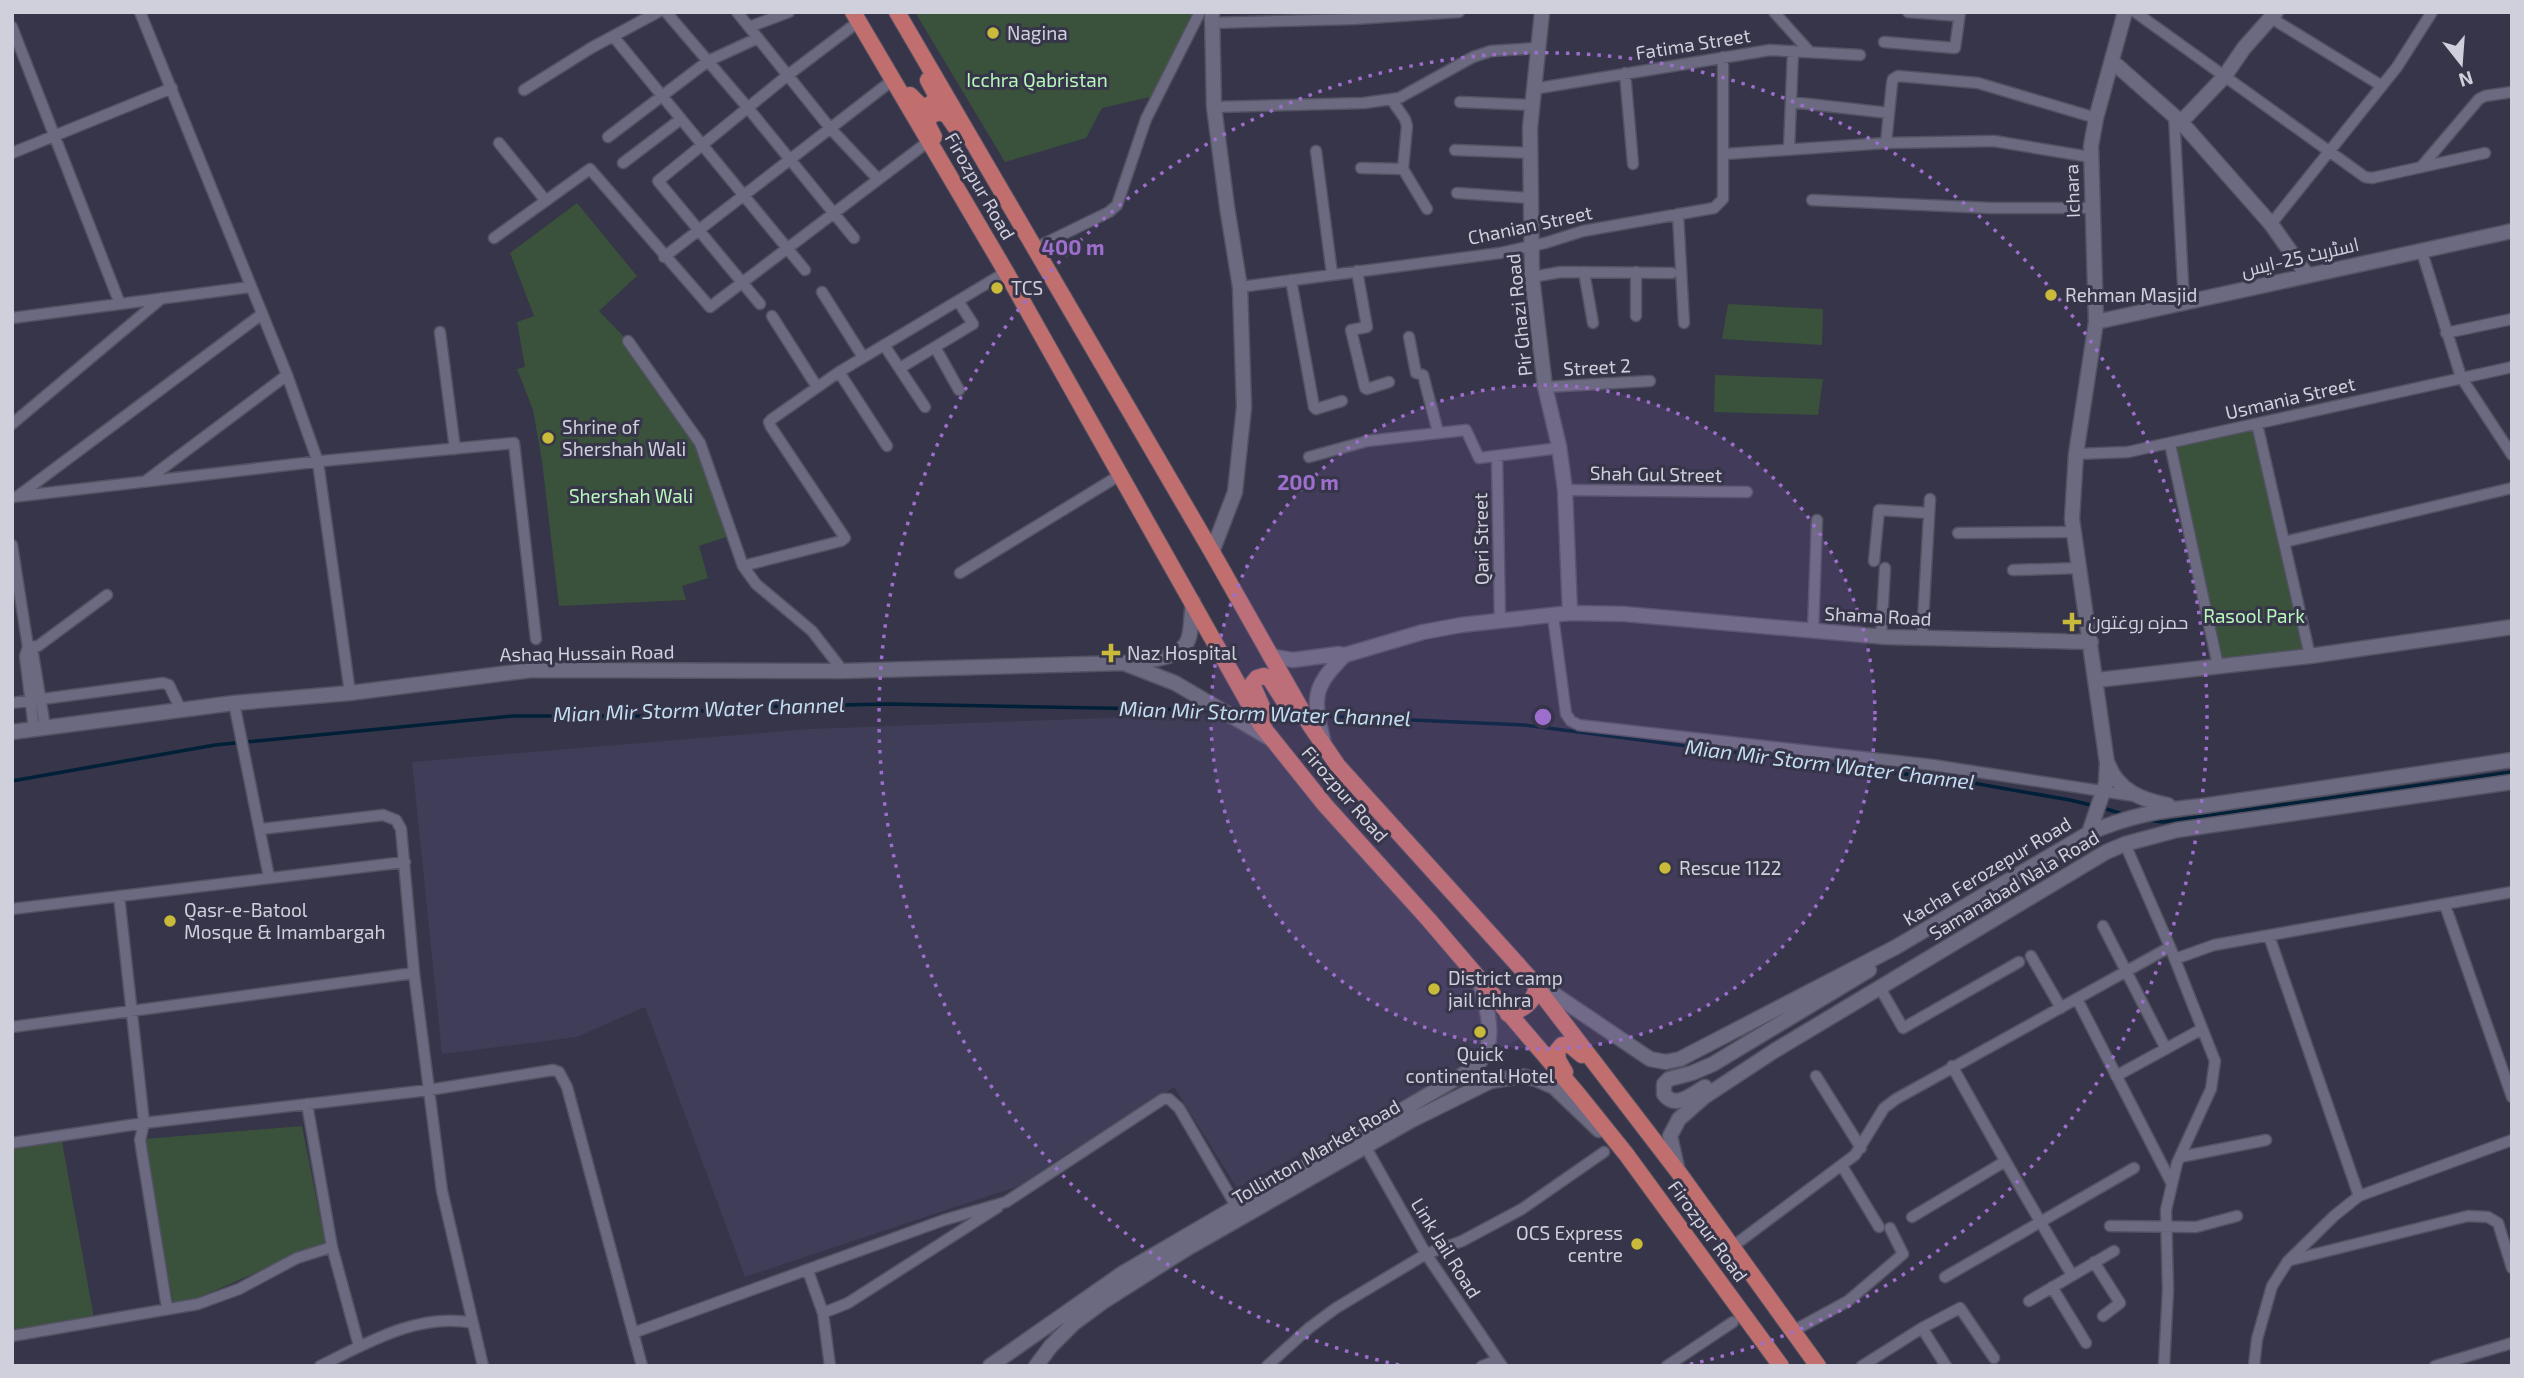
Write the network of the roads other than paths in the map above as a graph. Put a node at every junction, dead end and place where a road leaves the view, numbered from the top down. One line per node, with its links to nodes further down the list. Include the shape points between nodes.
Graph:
1 (140, 12): 40 (street)
2 (658, 12): 25 (street)
3 (666, 12): 33 (street)
4 (737, 12): 24 (street)
5 (789, 12): 24 (street)
6 (887, 12): 17 (main road, via 936,95 923,108 912,99)
7 (897, 12): 93 (main road, Firozpur Road)
8 (1200, 12): 93 (street, via 1146,119 1117,205)
9 (1459, 12): 18 (street)
10 (1542, 12): 28 (main road, Pir Ghazi Road)
11 (1774, 12): 30 (street)
12 (1908, 12): 16 (street)
13 (2125, 12): 34 (main road, Ichara)
14 (2135, 12): 37 (street)
15 (2432, 12): 39 (street)
16 (1960, 14): 27 (street, via 1955,48)
17 (856, 15): 36 (street); 38 (main road, Firozpur Road)
18 (1388, 15): 20 (street)
19 (2274, 15): 37 (main road); 39 (street)
20 (1353, 16): 21 (street)
21 (1289, 17): 22 (street)
22 (1212, 18): 49 (main road)
23 (12, 27): 56 (street)
24 (749, 27): 26 (street)
25 (613, 36): 42 (street); 44 (street)
26 (758, 38): 33 (street); 36 (street)
27 (1884, 42)
28 (1536, 48): 41 (main road, Pir Ghazi Road); 45 (street, via 1473,57)
29 (1793, 51): 30 (street, Fatima Street); 32 (street, Fatima Street); 47 (street)
30 (1810, 52): 31 (street, Fatima Street)
31 (1860, 55)
32 (1723, 57): 35 (street, Fatima Street); 69 (street, Chanian Street)
33 (708, 61): 44 (street); 50 (street)
34 (2113, 62): 52 (main road, Ichara); 53 (main road)
35 (1625, 73): 41 (street, Fatima Street); 73 (street)
36 (788, 75): 50 (street); 55 (street)
37 (2224, 77): 53 (main road); 67 (street)
38 (894, 79): 55 (street); 58 (main road, Firozpur Road)
39 (2382, 86): 67 (street)
40 (172, 88): 56 (street); 109 (street)
41 (1533, 89): 48 (main road, Pir Ghazi Road)
42 (524, 90)
43 (2512, 92): 74 (street, via 2479,99)
44 (664, 97): 54 (street); 57 (street)
45 (1391, 99): 49 (street); 76 (street, via 1407,126)
46 (1460, 102): 48 (street)
47 (1791, 102): 51 (street); 62 (street)
48 (1531, 105): 66 (main road, Pir Ghazi Road)
49 (1214, 107): 108 (main road)
50 (748, 108): 61 (street); 71 (street)
51 (1889, 113): 52 (street, via 1893,79 1898,76 1978,83); 60 (street)
52 (2096, 118): 70 (main road, Ichara)
53 (2178, 118): 87 (main road); 113 (street)
54 (681, 119): 61 (street); 72 (street)
55 (830, 128): 71 (street); 77 (street)
56 (54, 136): 65 (street); 114 (street)
57 (608, 137)
58 (929, 141): 77 (street); 99 (main road, Firozpur Road)
59 (499, 143): 82 (street)
60 (1886, 143): 62 (street); 70 (street, via 1994,141)
61 (703, 145): 79 (street); 88 (street, via 658,181)
62 (1789, 149): 69 (street)
63 (1316, 150): 103 (street)
64 (1455, 150): 66 (street)
65 (12, 153)
66 (1530, 153): 80 (main road, Pir Ghazi Road)
67 (2330, 153): 74 (street, via 2372,178); 87 (street)
68 (2485, 153): 74 (street)
69 (1725, 154): 86 (street, Chanian Street, via 1723,199 1714,208)
70 (2090, 157): 83 (main road, Ichara)
71 (789, 160): 79 (street); 85 (street)
72 (623, 163)
73 (1633, 163)
74 (2423, 166)
75 (1361, 167): 76 (street)
76 (1403, 169): 84 (street)
77 (877, 178): 85 (street)
78 (1457, 193): 80 (street)
79 (743, 195): 88 (street); 94 (street)
80 (1531, 198): 92 (main road, Pir Ghazi Road)
81 (1812, 200): 83 (street)
82 (546, 201): 90 (street); 96 (street, via 590,169)
83 (2092, 208): 121 (main road, Ichara)
84 (1427, 209)
85 (833, 213): 91 (street); 94 (street)
86 (1678, 214): 92 (street, Chanian Street, via 1583,231); 123 (street)
87 (2271, 224): 104 (main road)
88 (700, 230): 96 (street); 107 (street)
89 (2512, 230): 95 (main road, اسٹریٹ 25-ایس)
90 (495, 238)
91 (854, 238)
92 (1531, 246): 98 (street, Chanian Street); 105 (main road, Pir Ghazi Road)
93 (1035, 248): 99 (main road, via 1014,229 947,115 939,112 929,117 928,125 995,241); 168 (main road, Firozpur Road)
94 (788, 249): 97 (street); 107 (street)
95 (2421, 249): 104 (main road, اسٹریٹ 25-ایس); 125 (street)
96 (664, 257): 107 (street, via 710,307)
97 (805, 270)
98 (1357, 271): 103 (street, Chanian Street); 137 (street, via 1367,327 1351,330 1365,388)
99 (1006, 272): 112 (street); 155 (main road, Firozpur Road)
100 (1584, 272): 101 (street); 105 (street); 122 (street)
101 (1636, 272): 102 (street); 118 (street)
102 (1672, 273)
103 (1332, 274): 106 (street, Chanian Street)
104 (2308, 275): 113 (main road, اسٹریٹ 25-ایس)
105 (1532, 277): 139 (main road, Pir Ghazi Road)
106 (1291, 280): 108 (street, Chanian Street); 141 (street, via 1314,407)
107 (743, 282): 115 (street)
108 (1240, 286): 168 (main road, via 1242,440 1235,492)
109 (250, 287): 111 (street); 116 (street)
110 (822, 292): 130 (street)
111 (162, 298): 114 (street); 143 (street)
112 (958, 300): 128 (street); 129 (street, via 972,324)
113 (2184, 302): 121 (main road, اسٹریٹ 25-ایس)
114 (120, 304): 119 (street)
115 (760, 304)
116 (262, 314): 134 (street); 160 (street)
117 (772, 316): 138 (street)
118 (1636, 316)
119 (12, 318)
120 (2512, 319): 125 (street)
121 (2096, 322): 150 (main road)
122 (1593, 323)
123 (1684, 323)
124 (440, 332): 149 (street)
125 (2446, 333): 135 (street)
126 (1409, 337): 145 (street, via 1416,373 1423,375)
127 (628, 341): 170 (street, via 699,443)
128 (884, 345): 130 (street); 132 (street)
129 (935, 347): 132 (street); 140 (street)
130 (863, 357): 133 (street)
131 (2512, 367): 135 (street, Usmania Street)
132 (900, 368): 142 (street)
133 (839, 372): 138 (street); 147 (street)
134 (288, 375): 154 (street); 156 (street)
135 (2461, 377): 144 (street, Usmania Street); 151 (street)
136 (1650, 381): 139 (street, Street 2)
137 (1389, 382)
138 (817, 387): 170 (street, via 769,422 845,538)
139 (1545, 387): 148 (main road, Pir Ghazi Road)
140 (959, 390)
141 (1342, 401)
142 (925, 407)
143 (12, 424)
144 (2258, 424): 146 (street, Usmania Street); 166 (street)
145 (1438, 432): 152 (street, via 1468,430 1477,457); 153 (street, via 1367,440)
146 (2170, 443): 150 (street, Usmania Street, via 2128,452); 191 (street)
147 (887, 446)
148 (1559, 448): 152 (street); 158 (main road, Pir Ghazi Road)
149 (455, 449): 154 (street); 184 (street, via 515,445)
150 (2076, 454): 165 (main road)
151 (2511, 454)
152 (1497, 456): 179 (street, Qari Street)
153 (1309, 457)
154 (318, 462): 156 (street); 194 (street)
155 (1120, 475): 174 (street); 176 (main road, Firozpur Road)
156 (145, 482): 160 (street)
157 (2512, 488): 166 (street)
158 (1565, 491): 159 (street, Shah Gul Street); 177 (main road, Pir Ghazi Road)
159 (1747, 492)
160 (15, 497)
161 (1930, 499): 162 (street)
162 (1929, 513): 169 (street, via 1879,510); 183 (street)
163 (1817, 520): 181 (street)
164 (1958, 533): 165 (street)
165 (2074, 533): 172 (main road)
166 (2284, 542): 189 (street)
167 (12, 545): 186 (street)
168 (1212, 552): 188 (main road, Firozpur Road)
169 (1874, 561)
170 (743, 566): 192 (street, via 756,584 812,631)
171 (1885, 568): 182 (street)
172 (2080, 568): 173 (street); 185 (main road)
173 (2013, 570)
174 (960, 573)
175 (107, 595): 186 (street, via 38,646)
176 (1193, 602): 190 (main road, Ashaq Hussain Road, via 1189,638 1181,651); 200 (main road, Firozpur Road)
177 (1570, 613): 178 (main road, Shama Road); 181 (main road, Shama Road)
178 (1553, 616): 179 (main road, Shama Road); 208 (street, Kacha Ferozepur Road, via 1566,714 1579,725 1933,765)
179 (1500, 621): 187 (main road, Shama Road, via 1423,632)
180 (2512, 627): 189 (main road)
181 (1813, 631): 182 (main road, Shama Road)
182 (1881, 637): 183 (main road, Shama Road)
183 (1922, 638): 185 (main road, Shama Road)
184 (536, 639)
185 (2091, 642): 193 (main road)
186 (28, 647): 195 (street, via 25,656)
187 (1345, 655): 188 (main road, Shama Road, via 1293,660); 198 (main road, via 1323,678)
188 (1270, 656): 198 (main road, Firozpur Road)
189 (2310, 656): 191 (main road)
190 (1124, 663): 192 (main road, Ashaq Hussain Road); 200 (main road, Ashaq Hussain Road)
191 (2218, 666): 193 (main road)
192 (844, 671): 194 (main road, Ashaq Hussain Road, via 532,670)
193 (2096, 680): 205 (main road)
194 (350, 692): 197 (main road, Ashaq Hussain Road)
195 (35, 699): 196 (street); 199 (street, via 163,683 169,685); 201 (street)
196 (12, 703)
197 (234, 703): 199 (main road, Ashaq Hussain Road); 211 (street)
198 (1308, 707): 206 (main road, Firozpur Road)
199 (181, 710): 201 (main road, Ashaq Hussain Road)
200 (1256, 726): 203 (main road, Firozpur Road)
201 (39, 728): 202 (main road, Ashaq Hussain Road)
202 (12, 732)
203 (1286, 758): 206 (main road, via 1253,689 1257,678 1270,679 1304,732); 229 (main road, Firozpur Road)
204 (2512, 760): 210 (main road, Kacha Ferozepur Road)
205 (2107, 763): 208 (main road); 209 (main road, via 2118,783)
206 (1338, 766): 230 (main road, Firozpur Road)
207 (2512, 782): 213 (main road, Samanabad Nala Road, via 2177,830)
208 (2104, 791): 209 (street, Kacha Ferozepur Road); 212 (main road)
209 (2140, 797): 210 (main road)
210 (2182, 808): 212 (main road, Kacha Ferozepur Road, via 2128,817)
211 (261, 829): 214 (street, via 390,816 401,829); 215 (street)
212 (2089, 832): 222 (main road, Kacha Ferozepur Road)
213 (2125, 844): 223 (street); 231 (main road, Samanabad Nala Road, via 2082,865)
214 (405, 862): 215 (street); 228 (street)
215 (269, 877): 217 (street)
216 (2512, 892): 218 (street)
217 (118, 896): 219 (street); 234 (street)
218 (2445, 905): 221 (street); 246 (street)
219 (12, 909)
220 (2103, 926): 227 (street)
221 (2269, 936): 225 (street, via 2214,945); 263 (street)
222 (1896, 947): 230 (main road, Kacha Ferozepur Road, via 1692,1054 1666,1062 1650,1059); 239 (main road, via 1855,980 1713,1064 1669,1079 1664,1094 1671,1101 1682,1101 1736,1067)
223 (2170, 947): 225 (street); 227 (street)
224 (2032, 956): 233 (street)
225 (2175, 960): 237 (street)
226 (2019, 962): 231 (street, via 1903,1028)
227 (2126, 972): 232 (street); 238 (street)
228 (414, 974): 234 (street); 243 (street)
229 (1479, 980): 235 (main road, Firozpur Road); 248 (main road, Tollinton Market Road, via 1490,1024 1480,1063)
230 (1533, 982): 235 (main road, via 1529,1004); 245 (main road, Firozpur Road)
231 (1880, 988): 239 (main road, Samanabad Nala Road)
232 (2077, 999): 233 (street); 242 (street)
233 (2061, 1008): 240 (street)
234 (130, 1012): 236 (street); 249 (street)
235 (1508, 1014): 244 (main road, Firozpur Road)
236 (12, 1027)
237 (2203, 1029): 238 (street); 257 (street, via 2215,1061 2211,1089)
238 (2166, 1049): 242 (street)
239 (1774, 1051): 261 (main road, Samanabad Nala Road, via 1679,1119 1670,1136)
240 (1952, 1066): 254 (street, via 1884,1108); 258 (street)
241 (1816, 1076): 254 (street)
242 (2116, 1076): 262 (street)
243 (429, 1090): 247 (street); 287 (street, via 442,1191); 290 (street, via 547,1069 559,1072)
244 (1577, 1093): 245 (main road, via 1558,1060 1562,1045 1570,1045); 256 (main road, Firozpur Road)
245 (1618, 1093): 261 (main road, Firozpur Road)
246 (2512, 1097)
247 (307, 1104): 249 (street); 271 (street)
248 (1406, 1115): 253 (main road, Tollinton Market Road); 256 (main road, Tollinton Market Road, via 1491,1081 1521,1076 1554,1087); 265 (main road, Tollinton Market Road)
249 (144, 1124): 252 (street); 283 (street, via 140,1140)
250 (2266, 1140): 257 (street)
251 (2512, 1140): 263 (street)
252 (12, 1143)
253 (1365, 1146): 274 (street, Link Jail Road); 302 (main road, Tollinton Market Road, via 1104,1301 1073,1324)
254 (1861, 1148): 259 (street)
255 (1604, 1152): 274 (street, via 1522,1209 1462,1241)
256 (1626, 1154): 306 (main road, Firozpur Road)
257 (2180, 1157): 262 (street)
258 (2004, 1162): 267 (street); 268 (street)
259 (1842, 1166): 272 (street); 289 (street, via 1903,1254 1848,1301)
260 (2134, 1168): 268 (street)
261 (1679, 1173): 272 (main road, Firozpur Road)
262 (2172, 1184): 270 (street)
263 (2359, 1196): 275 (street)
264 (1006, 1202): 265 (street, via 1169,1099 1179,1108); 278 (street); 284 (street, via 848,1303)
265 (1236, 1206): 301 (main road, Tollinton Market Road, via 1123,1273)
266 (2237, 1216): 270 (street, via 2196,1227)
267 (1912, 1217)
268 (2042, 1220): 279 (street); 280 (street)
269 (2110, 1226): 270 (street)
270 (2166, 1227): 310 (street)
271 (332, 1247): 283 (street, via 297,1258 216,1298); 294 (street)
272 (1732, 1247): 289 (main road, Firozpur Road)
273 (2114, 1251): 276 (street)
274 (1426, 1254): 296 (street, Link Jail Road); 303 (street, via 1336,1308)
275 (2288, 1261): 277 (street, via 2478,1216 2498,1223); 311 (street, via 2272,1286)
276 (2094, 1262): 279 (street); 285 (street, via 2120,1303)
277 (2512, 1268)
278 (808, 1271): 284 (street); 290 (street)
279 (2072, 1275): 281 (street)
280 (1945, 1277)
281 (2052, 1287): 282 (street); 292 (street)
282 (2029, 1301)
283 (167, 1308): 291 (street)
284 (823, 1314): 300 (street)
285 (2103, 1315)
286 (1733, 1322): 305 (street)
287 (473, 1323): 294 (street, via 433,1321); 298 (street)
288 (1922, 1328): 295 (street, via 1960,1308); 308 (street); 309 (street)
289 (1793, 1331): 307 (main road, Firozpur Road)
290 (634, 1333): 299 (street)
291 (12, 1336)
292 (2086, 1343)
293 (2512, 1343): 312 (street)
294 (359, 1346): 297 (street)
295 (1994, 1358)
296 (1500, 1363): 304 (street)
297 (320, 1366)
298 (483, 1366)
299 (642, 1366)
300 (830, 1366)
301 (990, 1366)
302 (1036, 1366)
303 (1267, 1366)
304 (1482, 1366)
305 (1668, 1366)
306 (1781, 1366)
307 (1818, 1366)
308 (1862, 1366)
309 (1946, 1366)
310 (2164, 1366)
311 (2254, 1366)
312 (2435, 1366)

